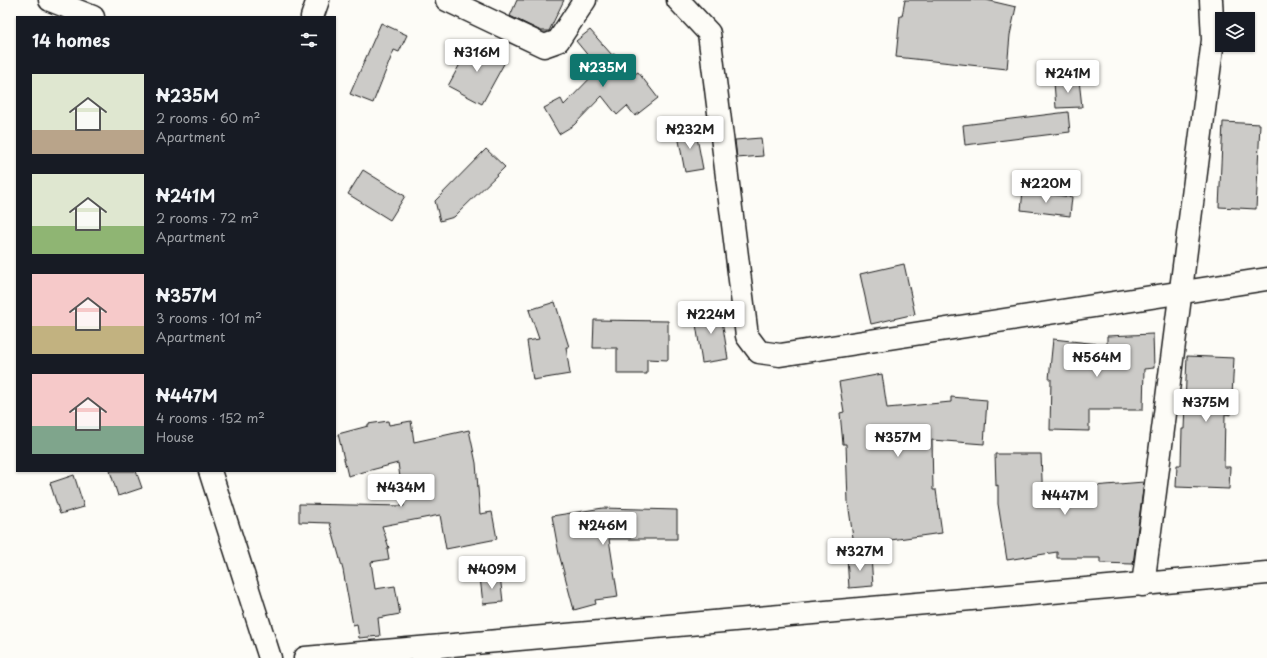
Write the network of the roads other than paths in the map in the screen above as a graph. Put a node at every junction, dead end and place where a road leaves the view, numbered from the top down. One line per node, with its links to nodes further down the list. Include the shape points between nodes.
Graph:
1 (50, 0): 7 (street)
2 (318, 0): 8 (street)
3 (447, 0): 4 (street, via 544,46 558,42)
4 (585, 0)
5 (678, 0): 10 (street, via 709,34 747,336 759,352 780,355)
6 (1211, 0): 10 (street, via 1213,40)
7 (90, 16)
8 (312, 16)
9 (1267, 279): 10 (street)
10 (1180, 294): 13 (street)
11 (210, 472): 14 (street)
12 (1267, 573): 13 (street)
13 (1143, 585): 15 (street)
14 (270, 658)
15 (305, 658)

